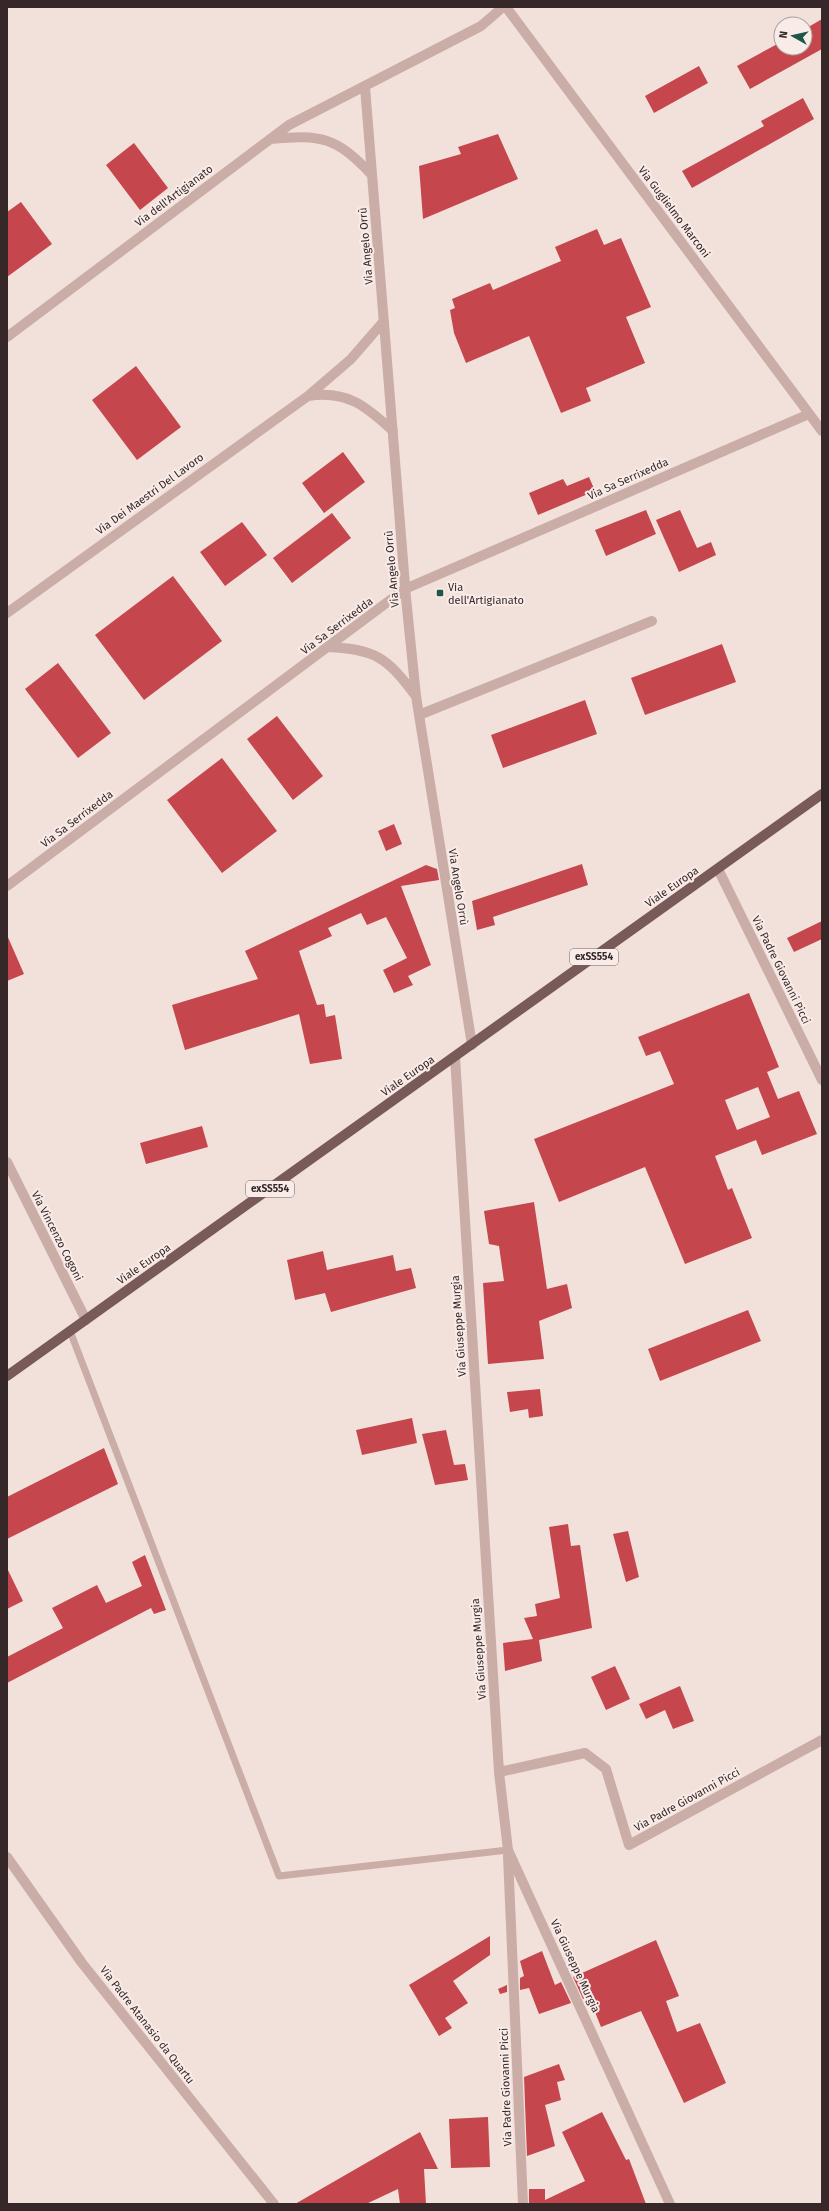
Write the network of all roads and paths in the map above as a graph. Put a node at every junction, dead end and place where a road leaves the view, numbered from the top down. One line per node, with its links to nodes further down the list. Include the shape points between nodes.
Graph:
1 (505, 7): 2 (street, Via dell'Artigianato, via 481,26); 8 (street, Via Guglielmo Marconi)
2 (365, 87): 3 (street, Via dell'Artigianato, via 289,125); 4 (street, Via Angelo Orrù)
3 (270, 139): 4 (street, via 314,137 334,142 353,155); 6 (street, Via dell'Artigianato)
4 (372, 175): 5 (street, Via Angelo Orrù)
5 (384, 321): 7 (street, Via Dei Maestri Del Lavoro, via 351,359); 9 (street, Via Angelo Orrù)
6 (7, 338)
7 (308, 396): 9 (street, via 342,396 360,403); 12 (street, Via Dei Maestri Del Lavoro)
8 (809, 414): 10 (street, Via Guglielmo Marconi); 11 (street, Via Sa Serrixedda)
9 (393, 431): 11 (street, Via Angelo Orrù)
10 (822, 431)
11 (405, 589): 14 (street, Via Sa Serrixedda); 15 (street, Via Angelo Orrù)
12 (7, 613)
13 (652, 621): 16 (street)
14 (328, 648): 15 (street, via 348,648 372,654 388,662); 19 (street, Via Sa Serrixedda)
15 (416, 696): 16 (street, Via Angelo Orrù)
16 (418, 715): 20 (street, Via Angelo Orrù)
17 (822, 794): 18 (main road, Viale Europa / exSS554)
18 (718, 870): 20 (main road, Viale Europa / exSS554); 22 (street, Via Padre Giovanni Picci)
19 (7, 886)
20 (472, 1045): 21 (main road, Viale Europa / exSS554)
21 (455, 1057): 24 (main road, Viale Europa / exSS554); 28 (street, Via Giuseppe Murgia)
22 (822, 1080)
23 (7, 1162): 24 (street, Via Vincenzo Cogoni)
24 (86, 1320): 25 (main road, Viale Europa / exSS554)
25 (70, 1331): 26 (main road, Viale Europa / exSS554); 29 (lane, via 279,1876)
26 (7, 1376)
27 (822, 1740): 28 (street, Via Padre Giovanni Picci, via 629,1845 606,1769 585,1753)
28 (499, 1772): 29 (street, Via Giuseppe Murgia)
29 (508, 1850): 32 (street, Via Padre Giovanni Picci); 33 (street, Via Giuseppe Murgia)
30 (7, 1857): 31 (street, Via Padre Atanasio da Quartu, via 82,1963)
31 (274, 2204)
32 (523, 2204)
33 (670, 2204)

